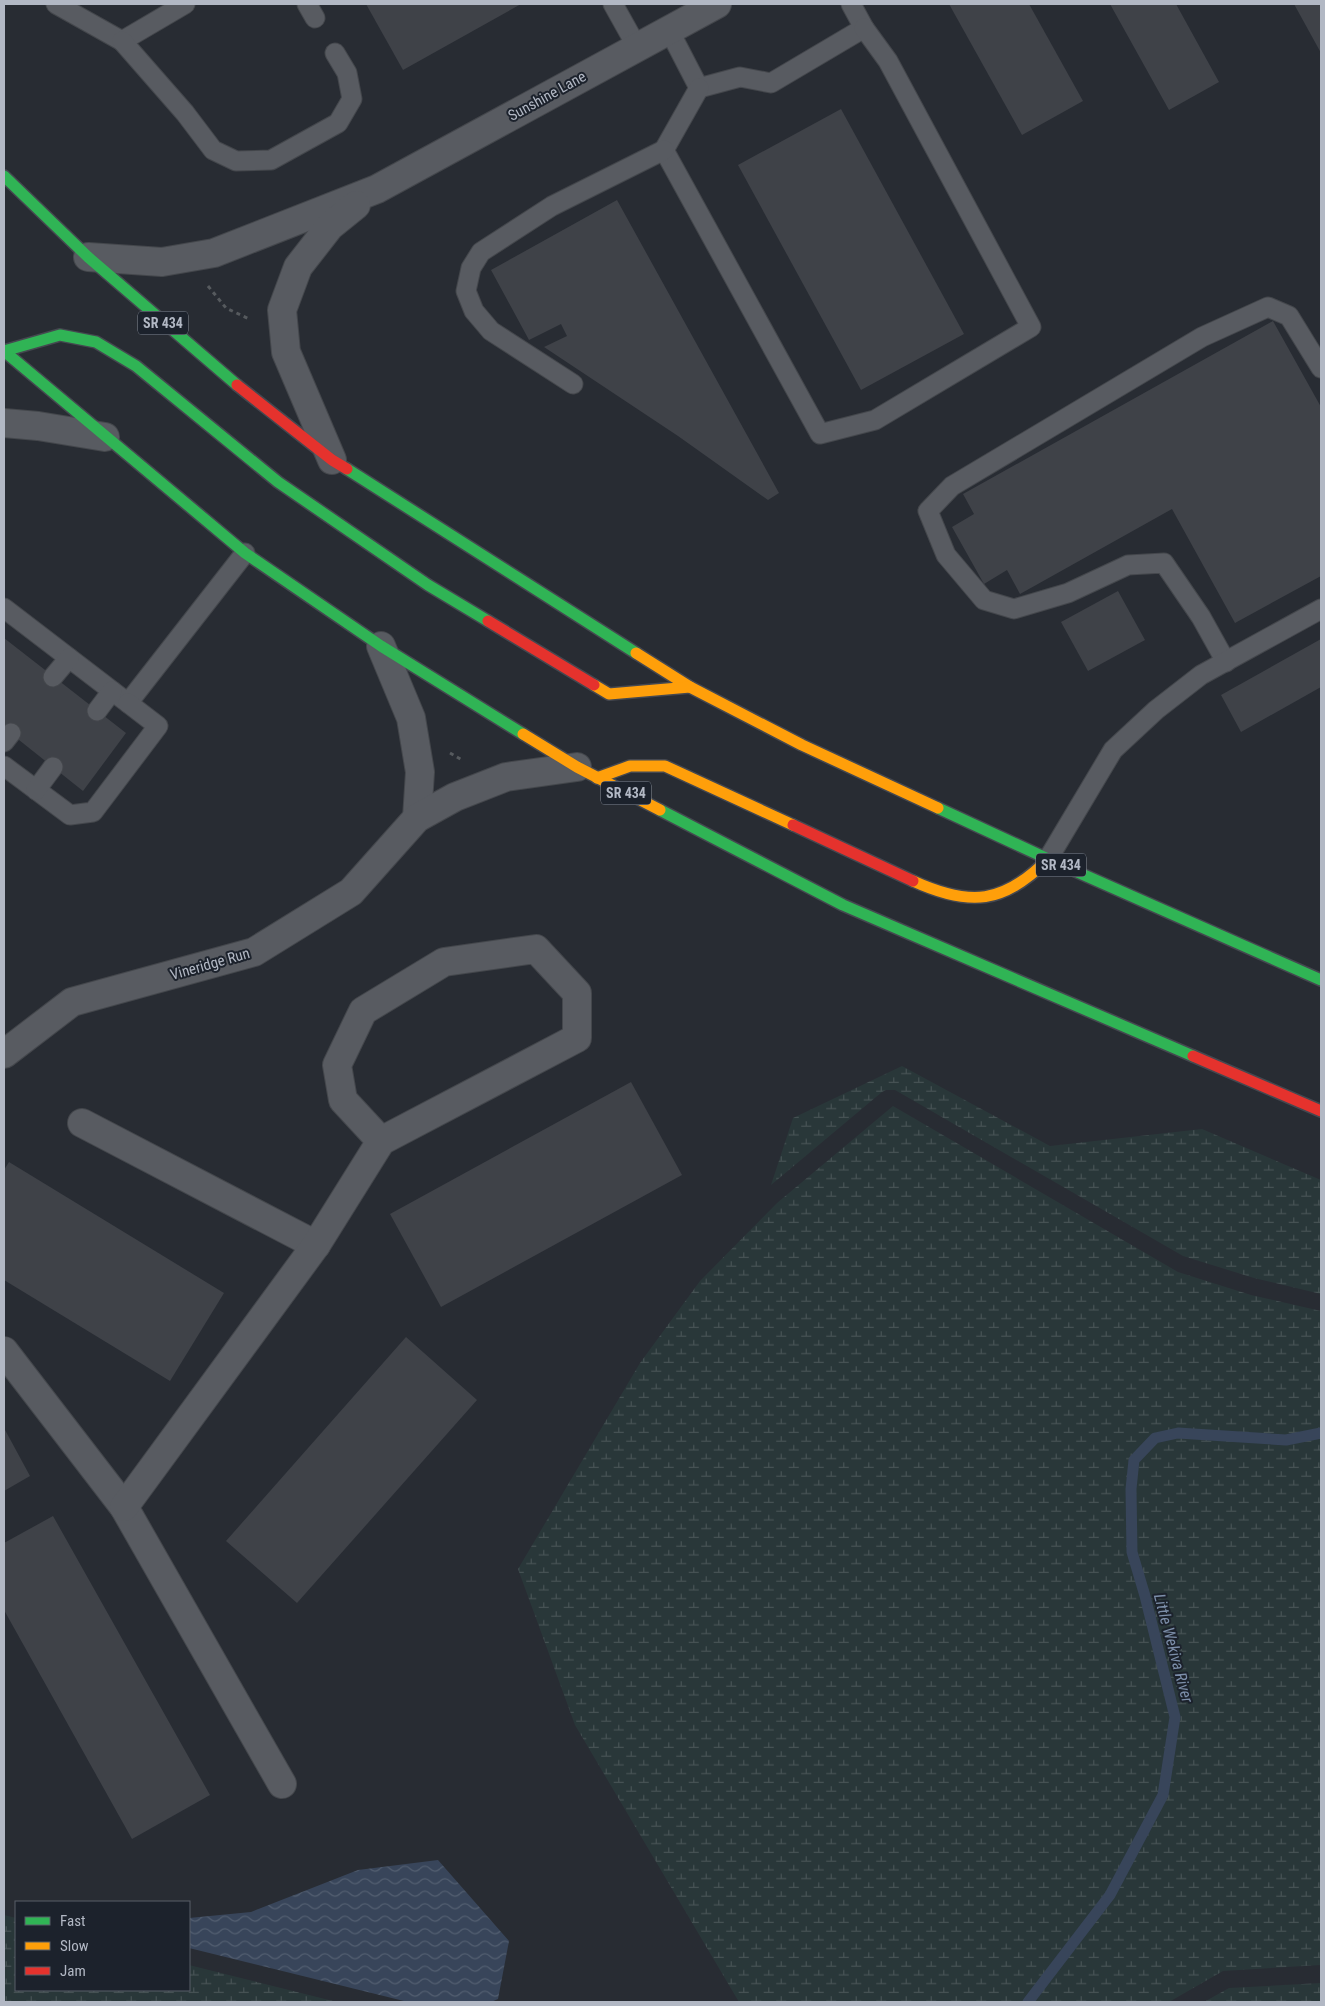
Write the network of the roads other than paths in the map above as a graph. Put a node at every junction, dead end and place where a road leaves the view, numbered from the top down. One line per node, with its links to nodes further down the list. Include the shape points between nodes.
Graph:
1 (56, 4): 8 (lane)
2 (185, 4): 8 (lane)
3 (613, 4): 9 (lane)
4 (717, 4): 7 (street, Sunshine Lane)
5 (851, 4): 6 (lane)
6 (864, 28): 11 (lane, via 771,83 740,77); 12 (lane, via 888,61 1031,327 875,420 820,434)
7 (669, 30): 9 (street, Sunshine Lane); 11 (lane)
8 (122, 41): 10 (lane, via 213,150 236,161 271,160 338,123 352,99 347,73)
9 (637, 47): 14 (street, Sunshine Lane)
10 (335, 53)
11 (699, 88): 12 (lane)
12 (664, 150): 18 (lane, via 552,206 481,252 471,268 466,290 474,311 491,332)
13 (4, 176): 15 (main road, SR 434)
14 (377, 189): 15 (street, Sunshine Lane, via 214,253 162,262); 21 (street, Sunshine Lane, via 330,226 298,267 282,310 286,352)
15 (88, 257): 21 (main road, SR 434, via 217,370)
16 (4, 351): 20 (main road, SR 434); 29 (main road, via 60,335 96,342 136,366 278,482 428,585 609,694)
17 (1321, 368): 27 (lane, via 1289,316 1268,307 1202,337 952,486 928,511 946,555 984,600 1014,609 1068,593 1128,565 1164,563 1201,617)
18 (572, 384)
19 (4, 423): 20 (street)
20 (105, 437): 22 (main road, SR 434)
21 (332, 460): 29 (main road, SR 434)
22 (245, 553): 25 (main road, SR 434); 31 (lane)
23 (4, 608): 26 (lane)
24 (1321, 608): 27 (lane)
25 (381, 646): 35 (main road, SR 434); 37 (street, via 411,718 420,772)
26 (69, 658): 28 (lane); 30 (lane)
27 (1226, 662): 38 (lane, via 1201,675 1156,710 1113,750)
28 (53, 677)
29 (690, 687): 38 (main road, SR 434, via 802,746)
30 (112, 692): 31 (lane); 32 (lane)
31 (128, 703): 36 (lane, via 158,726 93,812 70,815)
32 (96, 711)
33 (4, 766): 36 (lane)
34 (53, 767): 36 (lane)
35 (587, 772): 37 (street, Vineridge Run, via 506,777 455,797); 38 (main road, via 645,764 665,766 929,888 973,898 1016,888); 41 (main road, SR 434, via 843,905)
36 (36, 790)
37 (417, 818): 40 (street, Vineridge Run, via 351,892 254,952 72,1002)
38 (1048, 859): 39 (main road, SR 434)
39 (1321, 980)
40 (4, 1054)
41 (1321, 1111)
42 (82, 1122): 44 (street)
43 (382, 1141): 43 (street, via 577,1038 577,993 536,949 444,962 363,1011 337,1065 344,1100); 44 (street)
44 (316, 1245): 46 (street)
45 (4, 1351): 46 (street)
46 (124, 1507): 47 (street)
47 (282, 1784)

